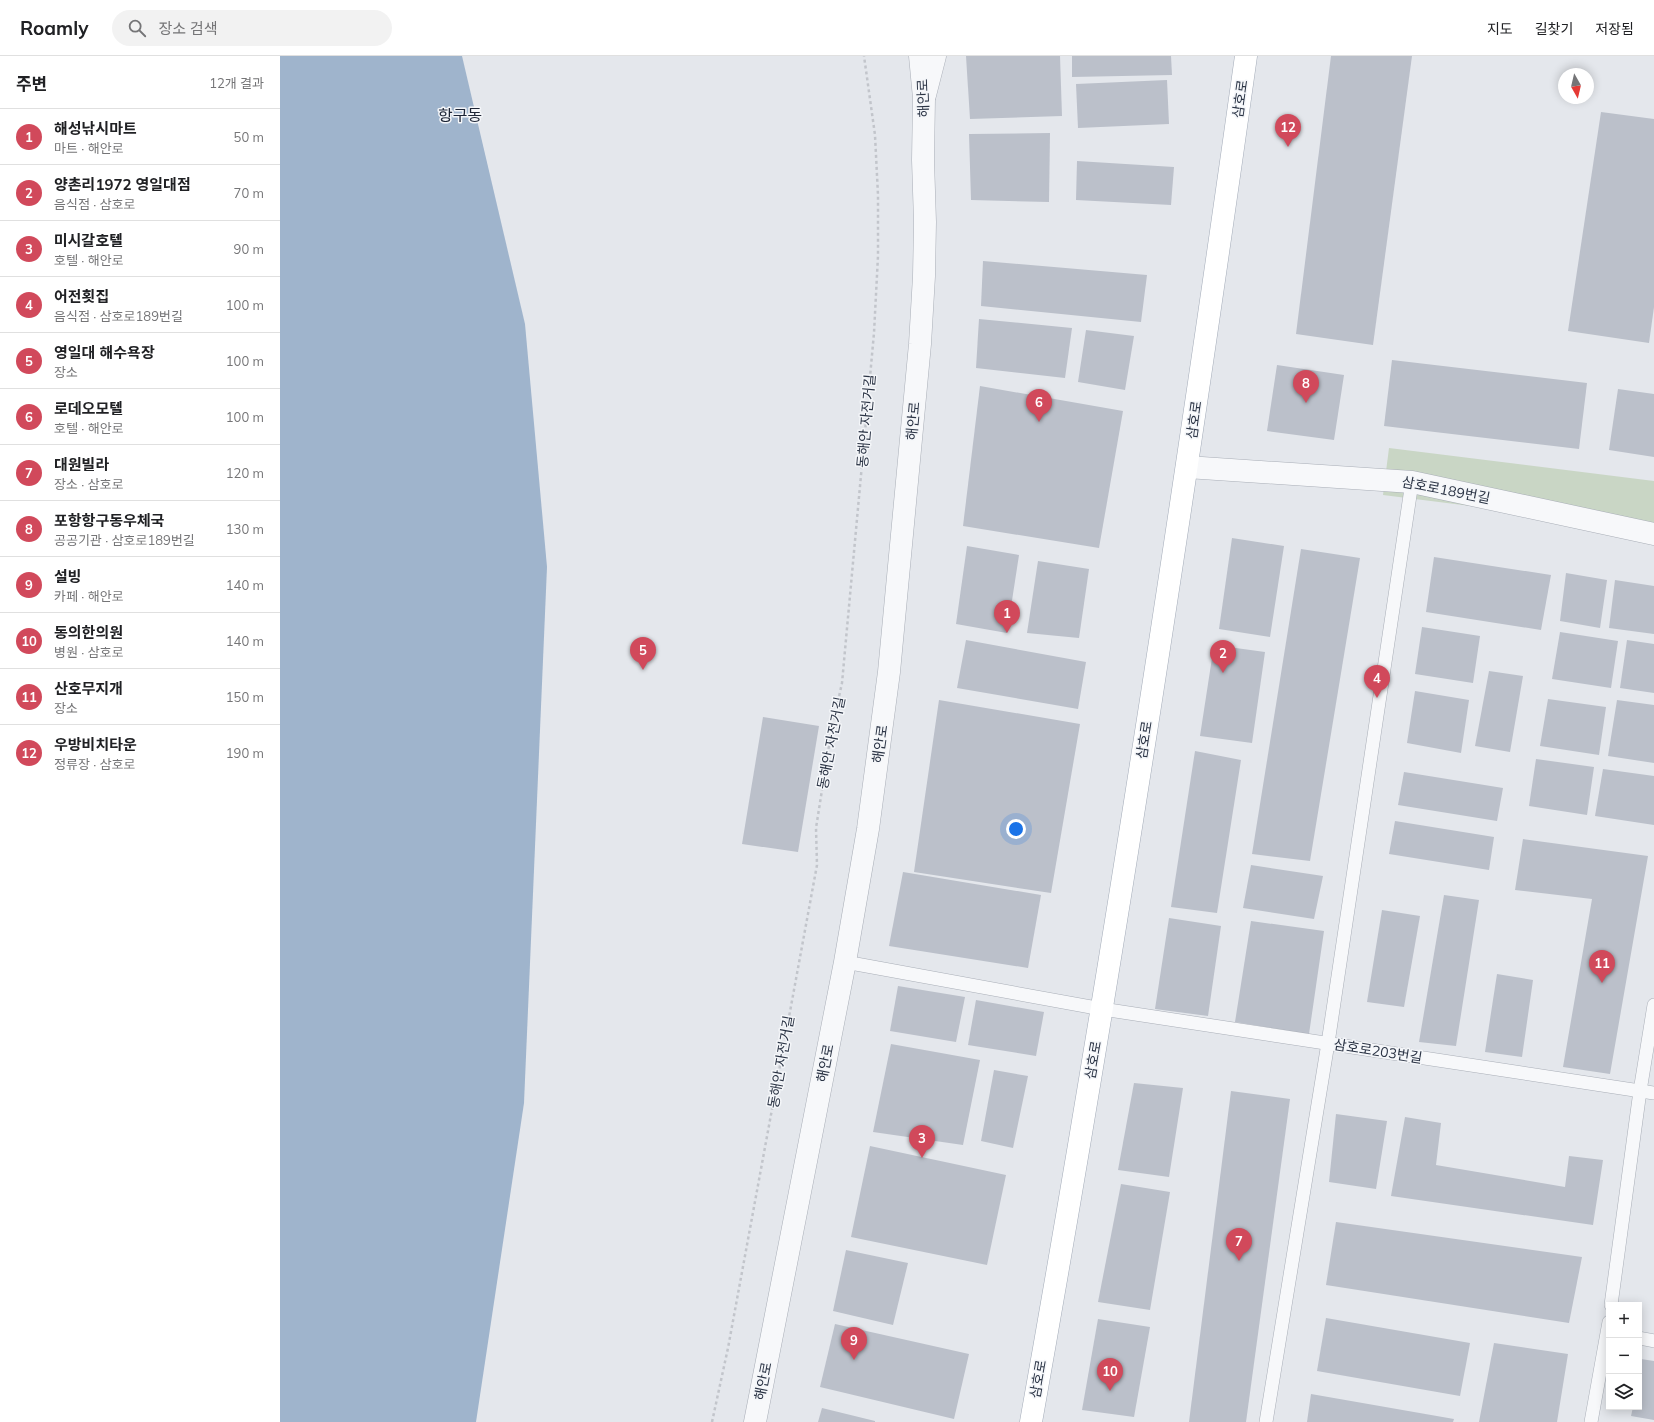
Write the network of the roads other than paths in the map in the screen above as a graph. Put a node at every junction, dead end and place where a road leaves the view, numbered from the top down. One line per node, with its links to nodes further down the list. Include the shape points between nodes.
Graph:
1 (920, 56): 4 (street, 해안로)
2 (935, 56): 4 (street)
3 (1246, 56): 5 (main road, 삼호로)
4 (924, 98): 8 (street, 해안로, via 924,276 898,578 879,752)
5 (1187, 467): 6 (street, 삼호로189번길); 10 (main road, 삼호로)
6 (1412, 482): 7 (street, 삼호로189번길); 11 (lane)
7 (1654, 534)
8 (845, 962): 10 (lane, 삼호로203번길); 18 (street, 해안로)
9 (1654, 1005): 12 (lane)
10 (1102, 1008): 11 (lane, 삼호로203번길); 19 (main road, 삼호로)
11 (1328, 1043): 12 (lane, 삼호로203번길); 20 (lane)
12 (1640, 1091): 13 (lane, 삼호로203번길); 14 (lane)
13 (1654, 1093)
14 (1611, 1302)
15 (1606, 1338): 21 (lane)
16 (1642, 1339): 17 (lane)
17 (1654, 1341)
18 (755, 1422)
19 (1031, 1422)
20 (1266, 1422)
21 (1591, 1422)

